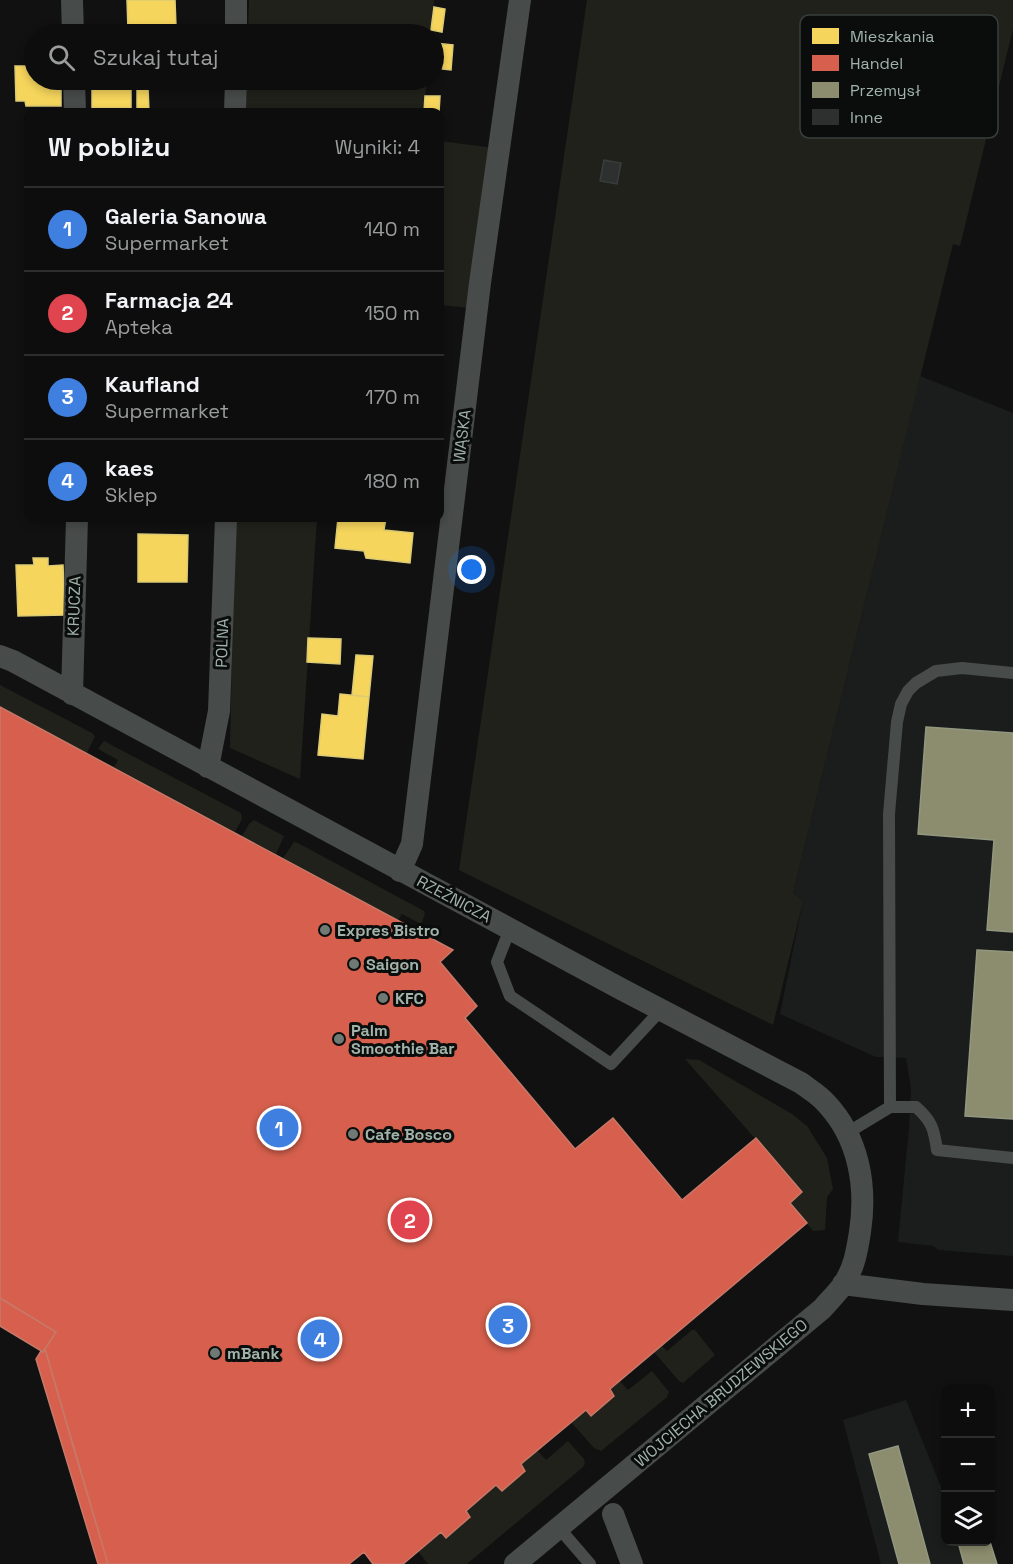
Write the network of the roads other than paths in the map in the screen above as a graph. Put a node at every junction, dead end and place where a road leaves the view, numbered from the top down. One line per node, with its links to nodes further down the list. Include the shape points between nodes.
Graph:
1 (72, 0): 4 (street)
2 (236, 0): 5 (street)
3 (520, 0): 16 (street, WĄSKA, via 480,283 412,844)
4 (73, 24)
5 (236, 24)
6 (74, 90): 8 (street)
7 (236, 90): 9 (street)
8 (75, 108)
9 (235, 108)
10 (77, 522): 14 (street, KRUCZA)
11 (226, 522): 15 (street, POLNA, via 219,711)
12 (0, 656): 14 (street, RZEŹNICZA)
13 (1013, 673): 19 (lane, via 962,668 936,671 916,683 901,704 889,814)
14 (72, 694): 15 (street, RZEŹNICZA)
15 (208, 766): 16 (street, RZEŹNICZA)
16 (400, 871): 17 (street, RZEŹNICZA)
17 (510, 929): 18 (street, RZEŹNICZA); 18 (lane, via 497,962 510,996 611,1064)
18 (661, 1010): 20 (street, RZEŹNICZA, via 801,1083 825,1101)
19 (890, 1107): 20 (lane); 21 (lane, via 915,1107 928,1118 937,1150)
20 (847, 1133): 22 (street, RZEŹNICZA)
21 (1013, 1158)
22 (862, 1184): 23 (street, WOJCIECHA BRUDZEWSKIEGO, via 856,1257)
23 (843, 1284): 24 (street); 26 (street, WOJCIECHA BRUDZEWSKIEGO, via 822,1309)
24 (1013, 1300)
25 (613, 1514): 29 (street)
26 (559, 1528): 27 (street, WOJCIECHA BRUDZEWSKIEGO); 28 (lane)
27 (515, 1564)
28 (590, 1564)
29 (632, 1564)

